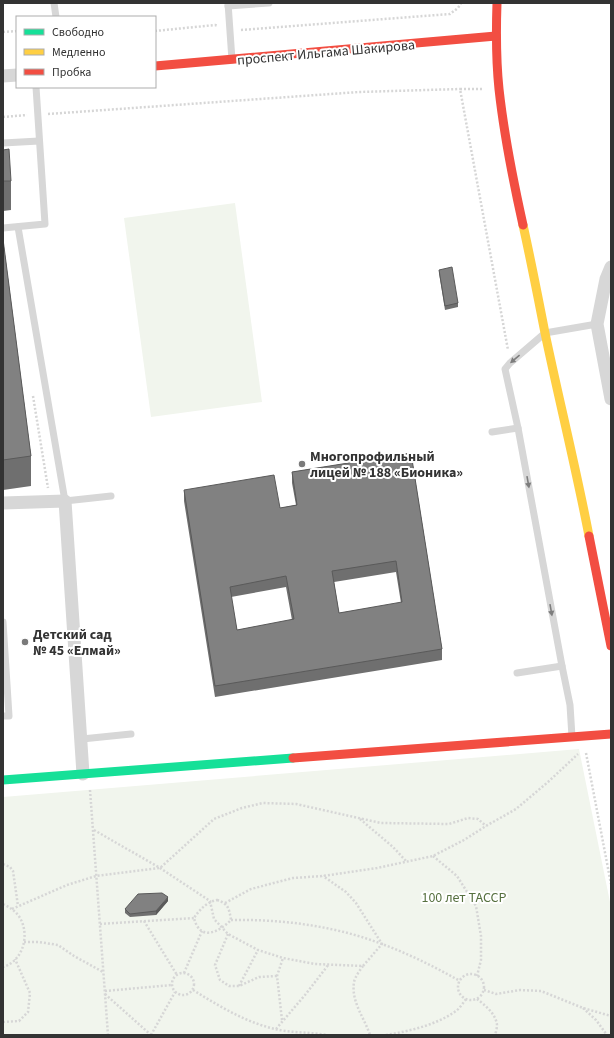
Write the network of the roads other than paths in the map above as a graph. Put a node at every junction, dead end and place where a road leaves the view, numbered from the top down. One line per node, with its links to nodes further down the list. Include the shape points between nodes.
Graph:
1 (54, 3): 5 (lane)
2 (269, 3): 4 (lane)
3 (497, 3): 6 (street)
4 (228, 4): 7 (lane)
5 (56, 16)
6 (496, 36): 7 (street, проспект Ильгама Шакирова); 18 (street, via 499,89 512,175)
7 (232, 60): 8 (street, проспект Ильгама Шакирова)
8 (156, 66)
9 (16, 75): 10 (street)
10 (3, 76)
11 (36, 88): 12 (lane)
12 (39, 141): 13 (lane); 14 (lane, via 44,224)
13 (3, 143)
14 (18, 227): 15 (lane); 23 (lane)
15 (3, 228)
16 (611, 267): 17 (street)
17 (597, 324): 18 (lane); 19 (street)
18 (545, 334): 20 (lane, one-way to 20, via 505,369); 26 (street, via 580,487)
19 (611, 399)
20 (518, 428): 21 (lane); 27 (lane, one-way to 27)
21 (492, 432)
22 (111, 496): 23 (lane)
23 (65, 501): 24 (street); 33 (street)
24 (3, 503)
25 (3, 622): 29 (lane, via 9,716)
26 (611, 646)
27 (562, 666): 28 (lane); 32 (lane, via 570,705)
28 (517, 673)
29 (3, 716)
30 (131, 734): 33 (lane)
31 (611, 734): 32 (street)
32 (572, 737): 34 (street)
33 (82, 739): 34 (street)
34 (83, 774): 35 (street)
35 (3, 780)

